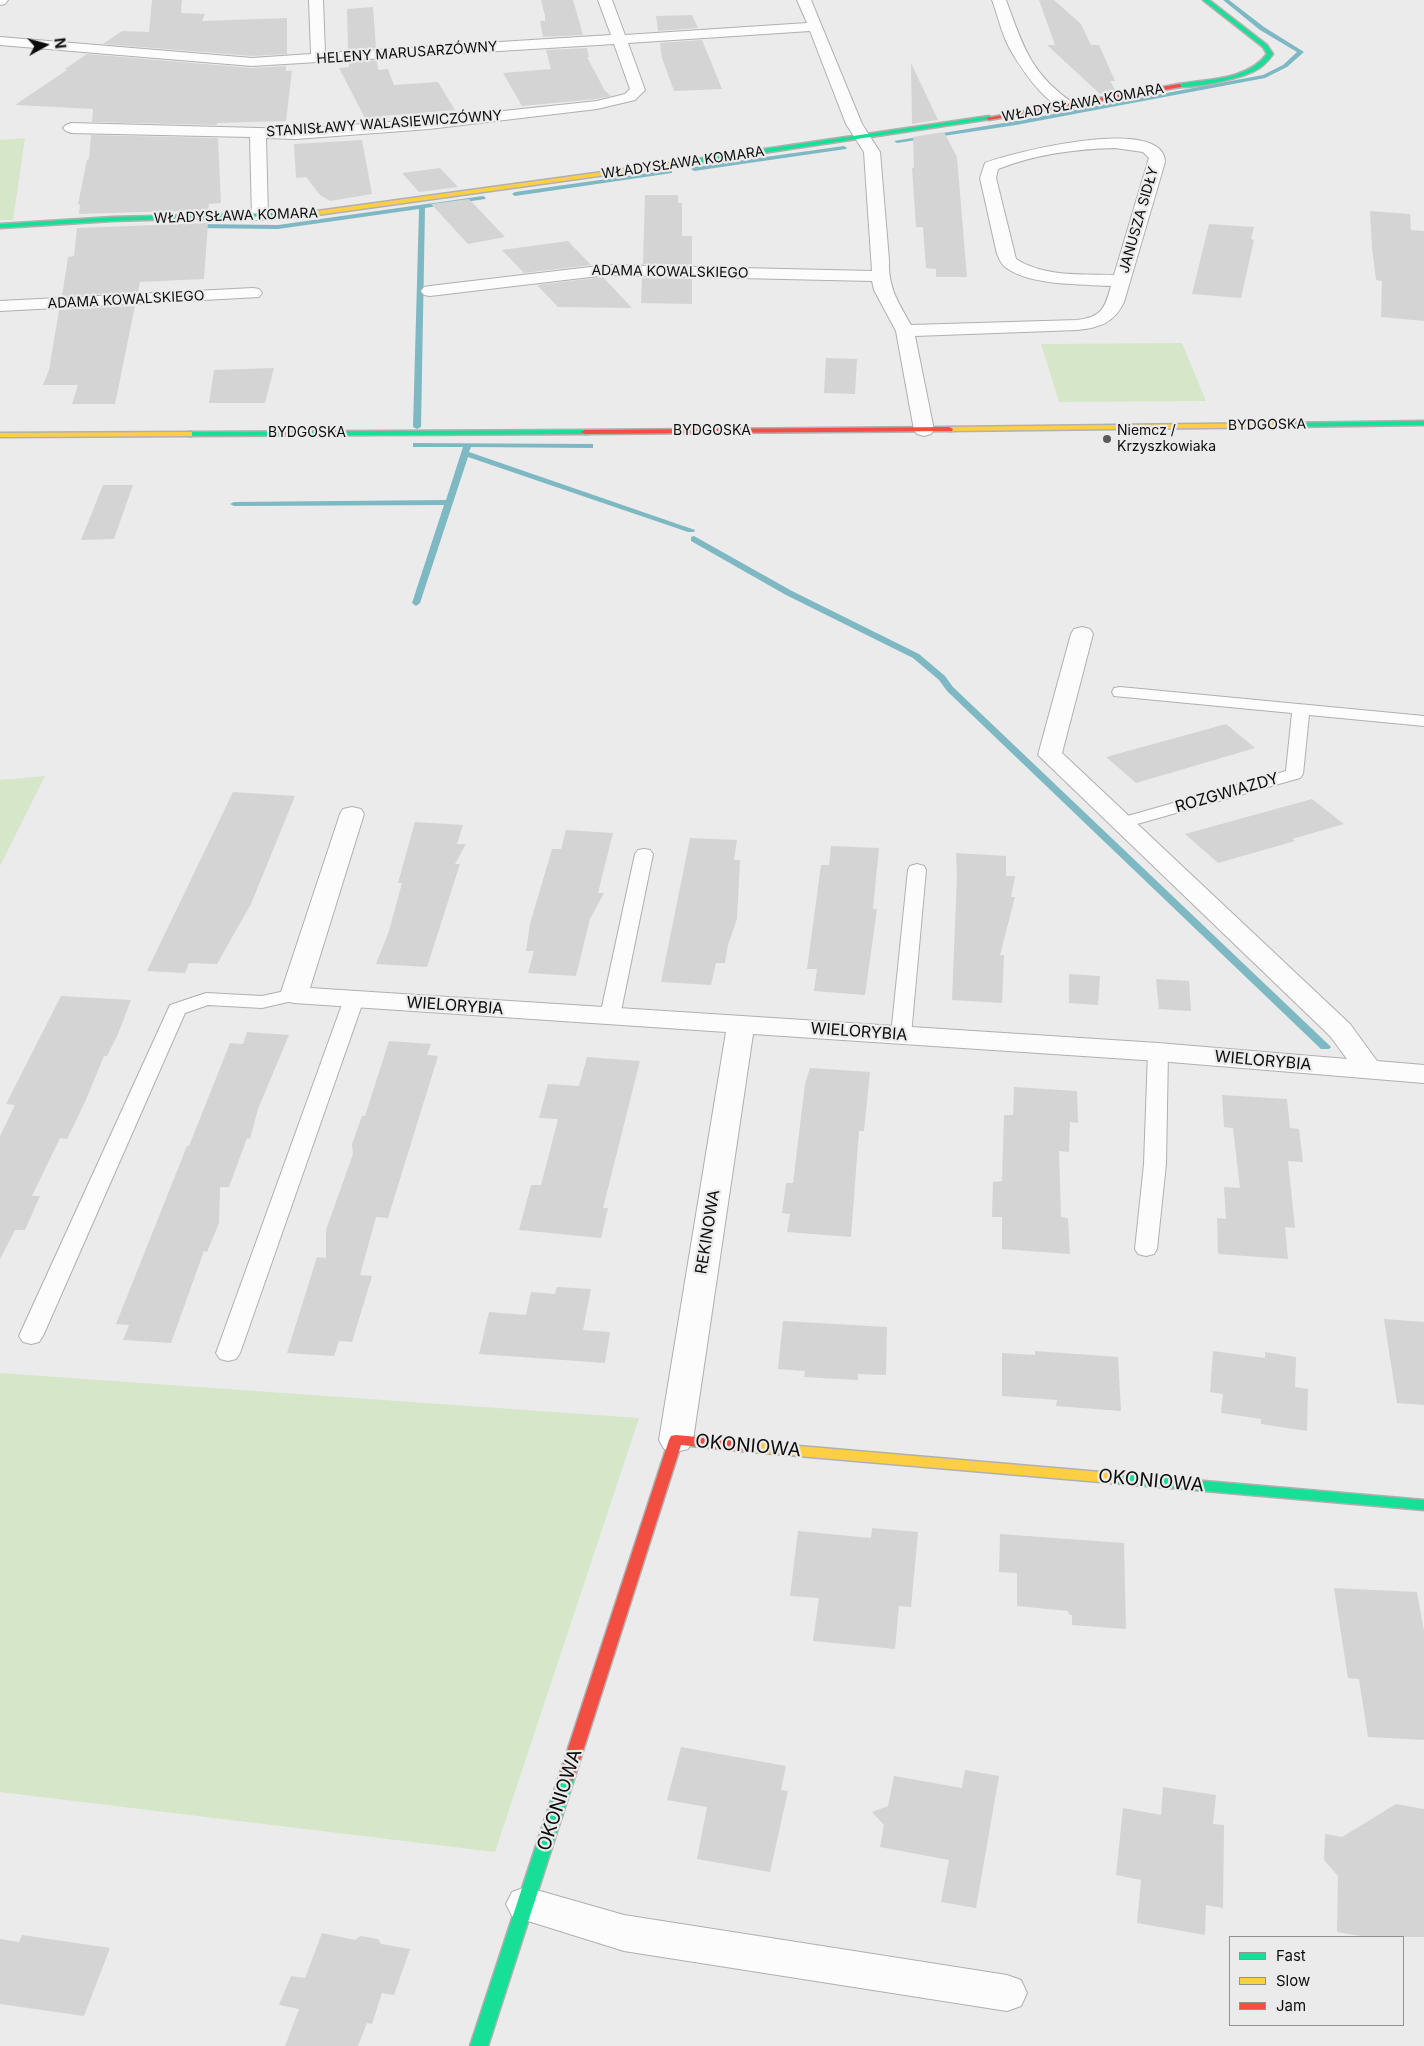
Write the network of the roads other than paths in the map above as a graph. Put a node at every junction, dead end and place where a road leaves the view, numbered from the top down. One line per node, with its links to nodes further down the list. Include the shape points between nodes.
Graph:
1 (316, 0): 9 (street)
2 (605, 0): 7 (street)
3 (804, 0): 6 (street)
4 (999, 0): 10 (street, via 1014,42 1030,68 1054,98)
5 (1206, 0): 10 (street, WŁADYSŁAWA KOMARA, via 1266,46 1270,54 1267,62 1244,74)
6 (814, 27): 7 (street, HELENY MARUSARZÓWNY); 13 (street, via 854,124)
7 (618, 39): 9 (street, HELENY MARUSARZÓWNY); 12 (street, STANISŁAWY WALASIEWICZÓWNY, via 638,90 630,97 597,105 429,124 296,134)
8 (0, 41): 9 (street, HELENY MARUSARZÓWNY, via 252,62)
9 (318, 58)
10 (1068, 106): 13 (street, WŁADYSŁAWA KOMARA)
11 (71, 128): 12 (street, STANISŁAWY WALASIEWICZÓWNY)
12 (258, 133): 14 (street)
13 (864, 138): 14 (street, WŁADYSŁAWA KOMARA, via 310,214); 16 (street, via 872,152)
14 (260, 217): 15 (street, WŁADYSŁAWA KOMARA, via 113,219)
15 (0, 226)
16 (880, 276): 18 (street, ADAMA KOWALSKIEGO, via 607,270); 21 (street, via 883,290)
17 (1122, 281): 17 (street, JANUSZA SIDŁY, via 1157,162 1153,153 1132,145 1107,143 1006,159 991,166 988,178 1005,254 1010,263 1037,274); 21 (street, JANUSZA SIDŁY, via 1112,310 1093,323)
18 (430, 291)
19 (253, 293): 20 (street, ADAMA KOWALSKIEGO)
20 (0, 306)
21 (905, 331): 23 (street)
22 (1424, 424): 23 (street, BYDGOSKA)
23 (924, 430): 24 (street, BYDGOSKA)
24 (0, 435)
25 (1082, 634): 30 (street, via 1050,755)
26 (1120, 692): 27 (lane)
27 (1301, 709): 28 (lane); 30 (lane, ROZGWIAZDY, via 1294,774)
28 (1424, 721)
29 (352, 814): 33 (street)
30 (1123, 823): 39 (street, via 1340,1030)
31 (644, 854): 35 (lane)
32 (917, 870): 37 (lane)
33 (294, 995): 34 (street, WIELORYBIA); 42 (lane, via 262,1002 206,999 177,1009)
34 (354, 999): 35 (street, WIELORYBIA); 43 (lane)
35 (610, 1016): 36 (street, WIELORYBIA)
36 (741, 1024): 37 (street, WIELORYBIA); 44 (street, REKINOWA)
37 (901, 1035): 38 (street, WIELORYBIA)
38 (1158, 1052): 39 (street, WIELORYBIA); 41 (lane, via 1155,1164)
39 (1369, 1070): 40 (street, WIELORYBIA)
40 (1424, 1074)
41 (1146, 1249)
42 (31, 1336)
43 (228, 1353)
44 (676, 1440): 45 (street, OKONIOWA); 46 (street, OKONIOWA)
45 (1424, 1505)
46 (526, 1904): 47 (street, via 624,1933); 48 (street, OKONIOWA)
47 (1007, 1994)
48 (479, 2046)

